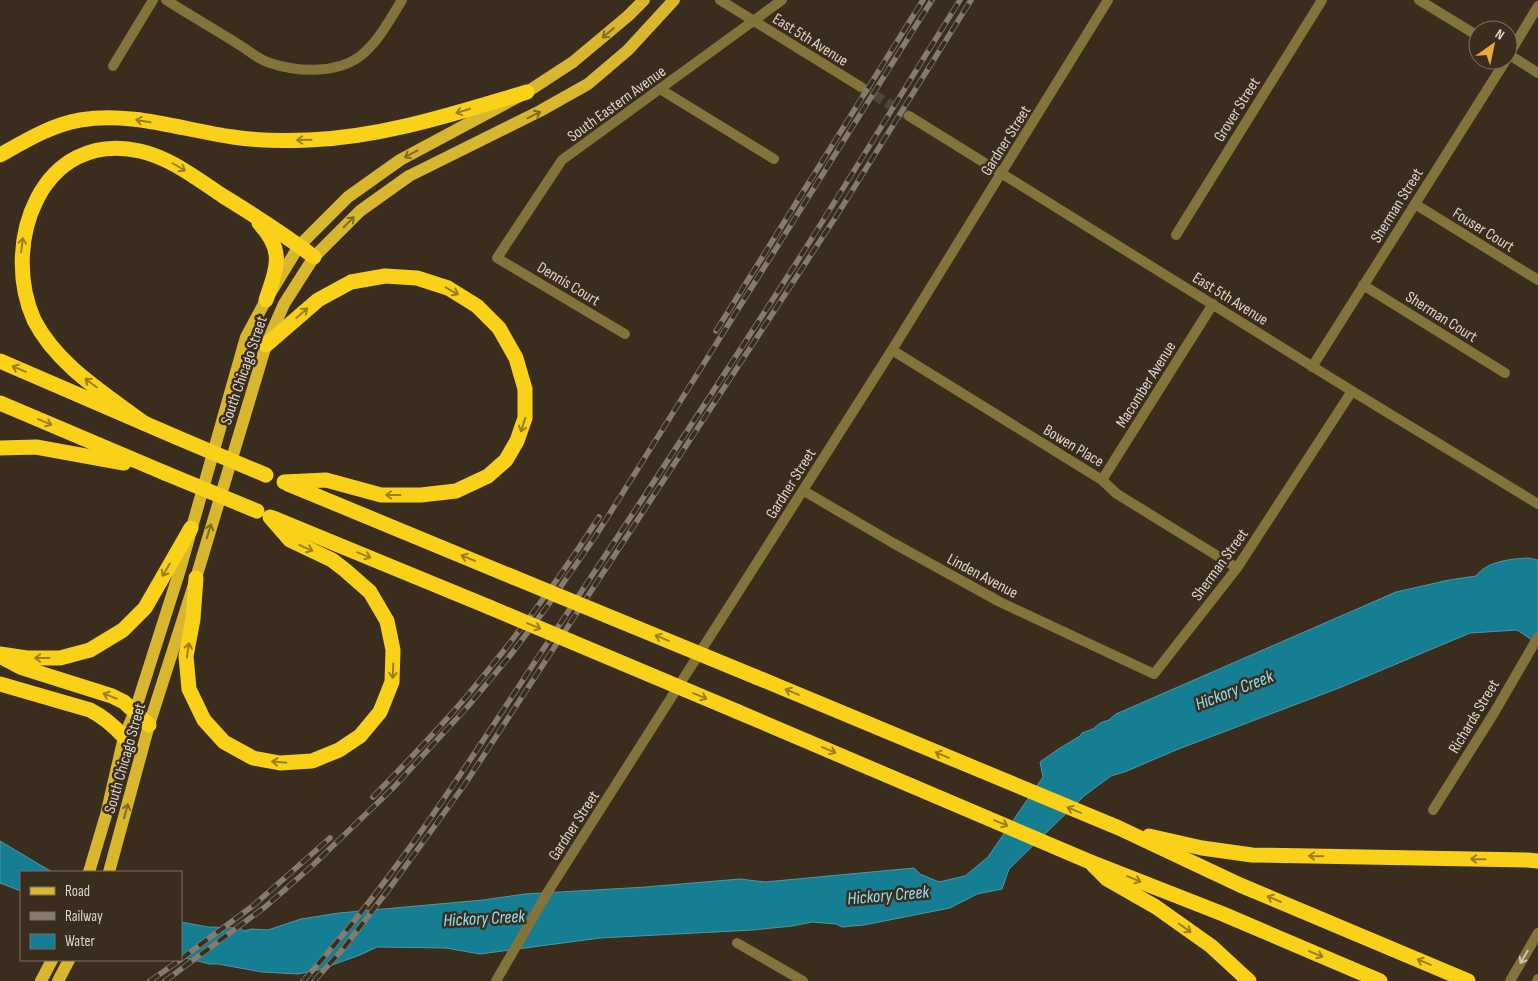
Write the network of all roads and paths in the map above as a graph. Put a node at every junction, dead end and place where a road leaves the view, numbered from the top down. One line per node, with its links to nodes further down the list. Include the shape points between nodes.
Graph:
1 (153, 0): 16 (street)
2 (166, 0): 3 (street, via 269,63 315,70 332,69 358,57 379,36)
3 (402, 0)
4 (644, 0): 21 (main road, South Chicago Street, one-way to 21, via 573,62)
5 (674, 0): 30 (main road, South Chicago Street, one-way to 5, via 360,211 409,176 540,112 588,84 628,50)
6 (720, 0): 12 (street, East 5th Avenue)
7 (782, 0): 12 (street, South Eastern Avenue)
8 (1108, 0): 25 (street, Gardner Street)
9 (1322, 0): 28 (street, Grover Street)
10 (1419, 0): 13 (street)
11 (1538, 6): 14 (street, Sherman Street)
12 (754, 21): 19 (street, East 5th Avenue); 20 (street, South Eastern Avenue)
13 (1468, 30)
14 (1518, 39)
15 (1518, 62): 18 (street)
16 (113, 66)
17 (1499, 70): 26 (street, Sherman Street)
18 (1538, 73)
19 (862, 87)
20 (660, 89): 24 (street); 31 (street, South Eastern Avenue, via 562,160)
21 (527, 92): 23 (highway, one-way to 23, via 385,131 310,140 234,137 128,118 79,120 45,131); 29 (main road, South Chicago Street, one-way to 29, via 400,160 348,197)
22 (910, 116): 25 (street, East 5th Avenue)
23 (0, 155)
24 (774, 159)
25 (1002, 173): 35 (street, East 5th Avenue); 38 (street, Gardner Street)
26 (1415, 204): 32 (street, Fouser Court); 33 (street, Sherman Street)
27 (250, 213): 29 (highway); 34 (highway, via 275,246 276,270); 44 (highway, one-way to 27, via 79,375 42,334 34,319 23,288 20,256 30,208 55,172 69,161 95,151 124,149 140,151 170,163)
28 (1176, 234)
29 (300, 246): 30 (highway); 34 (main road, South Chicago Street)
30 (314, 257): 37 (main road, South Chicago Street, via 284,304)
31 (497, 258): 36 (street, Dennis Court)
32 (1538, 280)
33 (1363, 285): 40 (street, Sherman Street); 41 (street, Sherman Court)
34 (266, 300): 52 (main road, South Chicago Street, via 246,337)
35 (1213, 304): 40 (street, East 5th Avenue); 47 (street, Macomber Avenue)
36 (626, 334)
37 (266, 345): 48 (highway, one-way to 48, via 318,300 351,282 385,276 417,278 448,288 477,306 499,328 516,358 525,389 525,418 506,460 488,476 456,491 382,495 326,480); 54 (main road, South Chicago Street, one-way to 37)
38 (892, 350): 47 (street, Bowen Place); 49 (street, Gardner Street)
39 (0, 361): 44 (highway, one-way to 39)
40 (1312, 367): 42 (street, East 5th Avenue)
41 (1505, 373)
42 (1352, 392): 50 (street, East 5th Avenue); 53 (street, Sherman Street)
43 (0, 403): 46 (highway, one-way to 46)
44 (144, 423): 48 (highway, bridge)
45 (0, 448): 46 (highway, via 36,446)
46 (150, 467): 51 (highway, bridge)
47 (1102, 480): 53 (street, Bowen Place, via 1117,494)
48 (284, 482): 63 (highway, one-way to 48, bridge)
49 (804, 491): 57 (street, Linden Avenue, via 1000,602); 74 (street, Gardner Street, via 549,890)
50 (1538, 504)
51 (264, 514): 54 (highway, one-way to 54, via 290,540 332,560 345,570 370,592 386,621 394,650 392,682 380,712 360,736 339,750 312,761 280,763 253,758 224,742 204,720 189,689 186,656); 65 (highway, one-way to 65, bridge)
52 (191, 528): 56 (highway, one-way to 56, via 145,608 123,630 90,650 60,658); 59 (main road, South Chicago Street, via 180,573)
53 (1237, 568): 57 (street, Sherman Street)
54 (196, 578): 60 (main road, South Chicago Street)
55 (1536, 640): 62 (street, Richards Street)
56 (0, 655): 59 (highway, one-way to 56, via 112,696 20,667)
57 (1154, 674)
58 (0, 684): 61 (highway, via 90,710 102,716)
59 (135, 711): 60 (highway); 61 (main road, South Chicago Street)
60 (149, 724): 67 (main road, South Chicago Street, one-way to 60)
61 (124, 737): 66 (main road, South Chicago Street)
62 (1433, 810)
63 (1119, 828): 64 (highway, one-way to 63, via 1252,855 1202,848); 78 (highway, one-way to 63, via 1240,885)
64 (1534, 859)
65 (1088, 861): 76 (highway, one-way to 76, via 1107,879 1156,907 1211,946); 77 (highway, one-way to 77)
66 (89, 871)
67 (108, 871)
68 (1538, 933): 79 (street, one-way to 79)
69 (737, 943): 75 (street)
70 (51, 961): 72 (main road)
71 (68, 961): 73 (main road)
72 (41, 981)
73 (58, 981)
74 (496, 981)
75 (803, 981)
76 (1249, 981)
77 (1380, 981)
78 (1468, 981)
79 (1510, 981)

